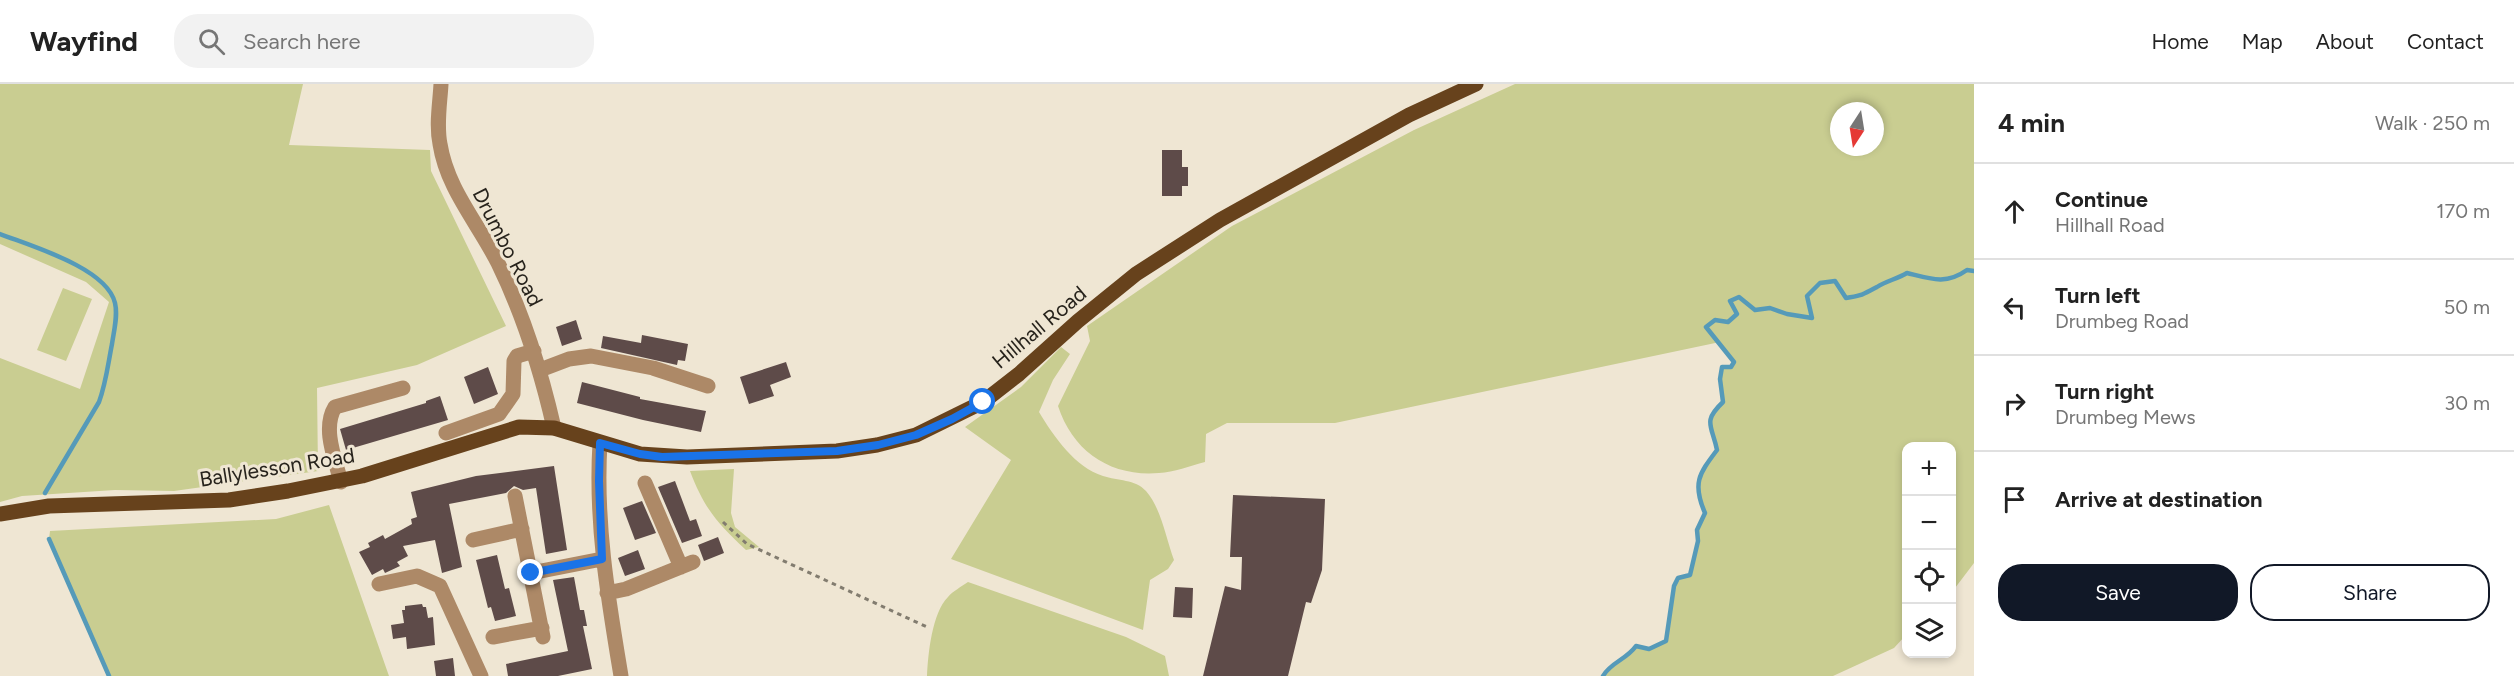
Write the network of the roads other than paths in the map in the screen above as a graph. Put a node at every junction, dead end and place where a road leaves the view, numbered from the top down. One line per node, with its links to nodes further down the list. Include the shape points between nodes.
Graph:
1 (441, 84): 3 (street, Drumbo Road, via 439,141 445,167 497,262)
2 (1476, 84): 9 (main road, Hillhall Road, via 1410,114 1220,220 1136,274 983,402 916,435 837,451 687,457 640,454)
3 (534, 351): 4 (street, Drumbo Road); 8 (street, via 514,361 513,394 499,414)
4 (540, 370): 5 (street, via 591,356 652,368); 7 (street, Drumbo Road)
5 (708, 386)
6 (403, 388): 10 (street, via 335,407 329,417 330,435)
7 (554, 428): 9 (main road, Hillhall Road); 10 (main road, Ballylesson Road, via 519,428 492,434)
8 (446, 433)
9 (600, 443): 16 (street)
10 (341, 482): 13 (main road, Ballylesson Road, via 229,500 48,506)
11 (645, 483): 19 (street, via 687,564 626,589)
12 (515, 496): 14 (street)
13 (0, 514)
14 (522, 529): 15 (street); 17 (street)
15 (473, 540)
16 (602, 559): 17 (street); 19 (street)
17 (531, 573): 20 (street, via 543,632)
18 (379, 584): 21 (street, via 417,576 440,586)
19 (607, 592): 22 (street)
20 (493, 637)
21 (481, 676)
22 (621, 676)

